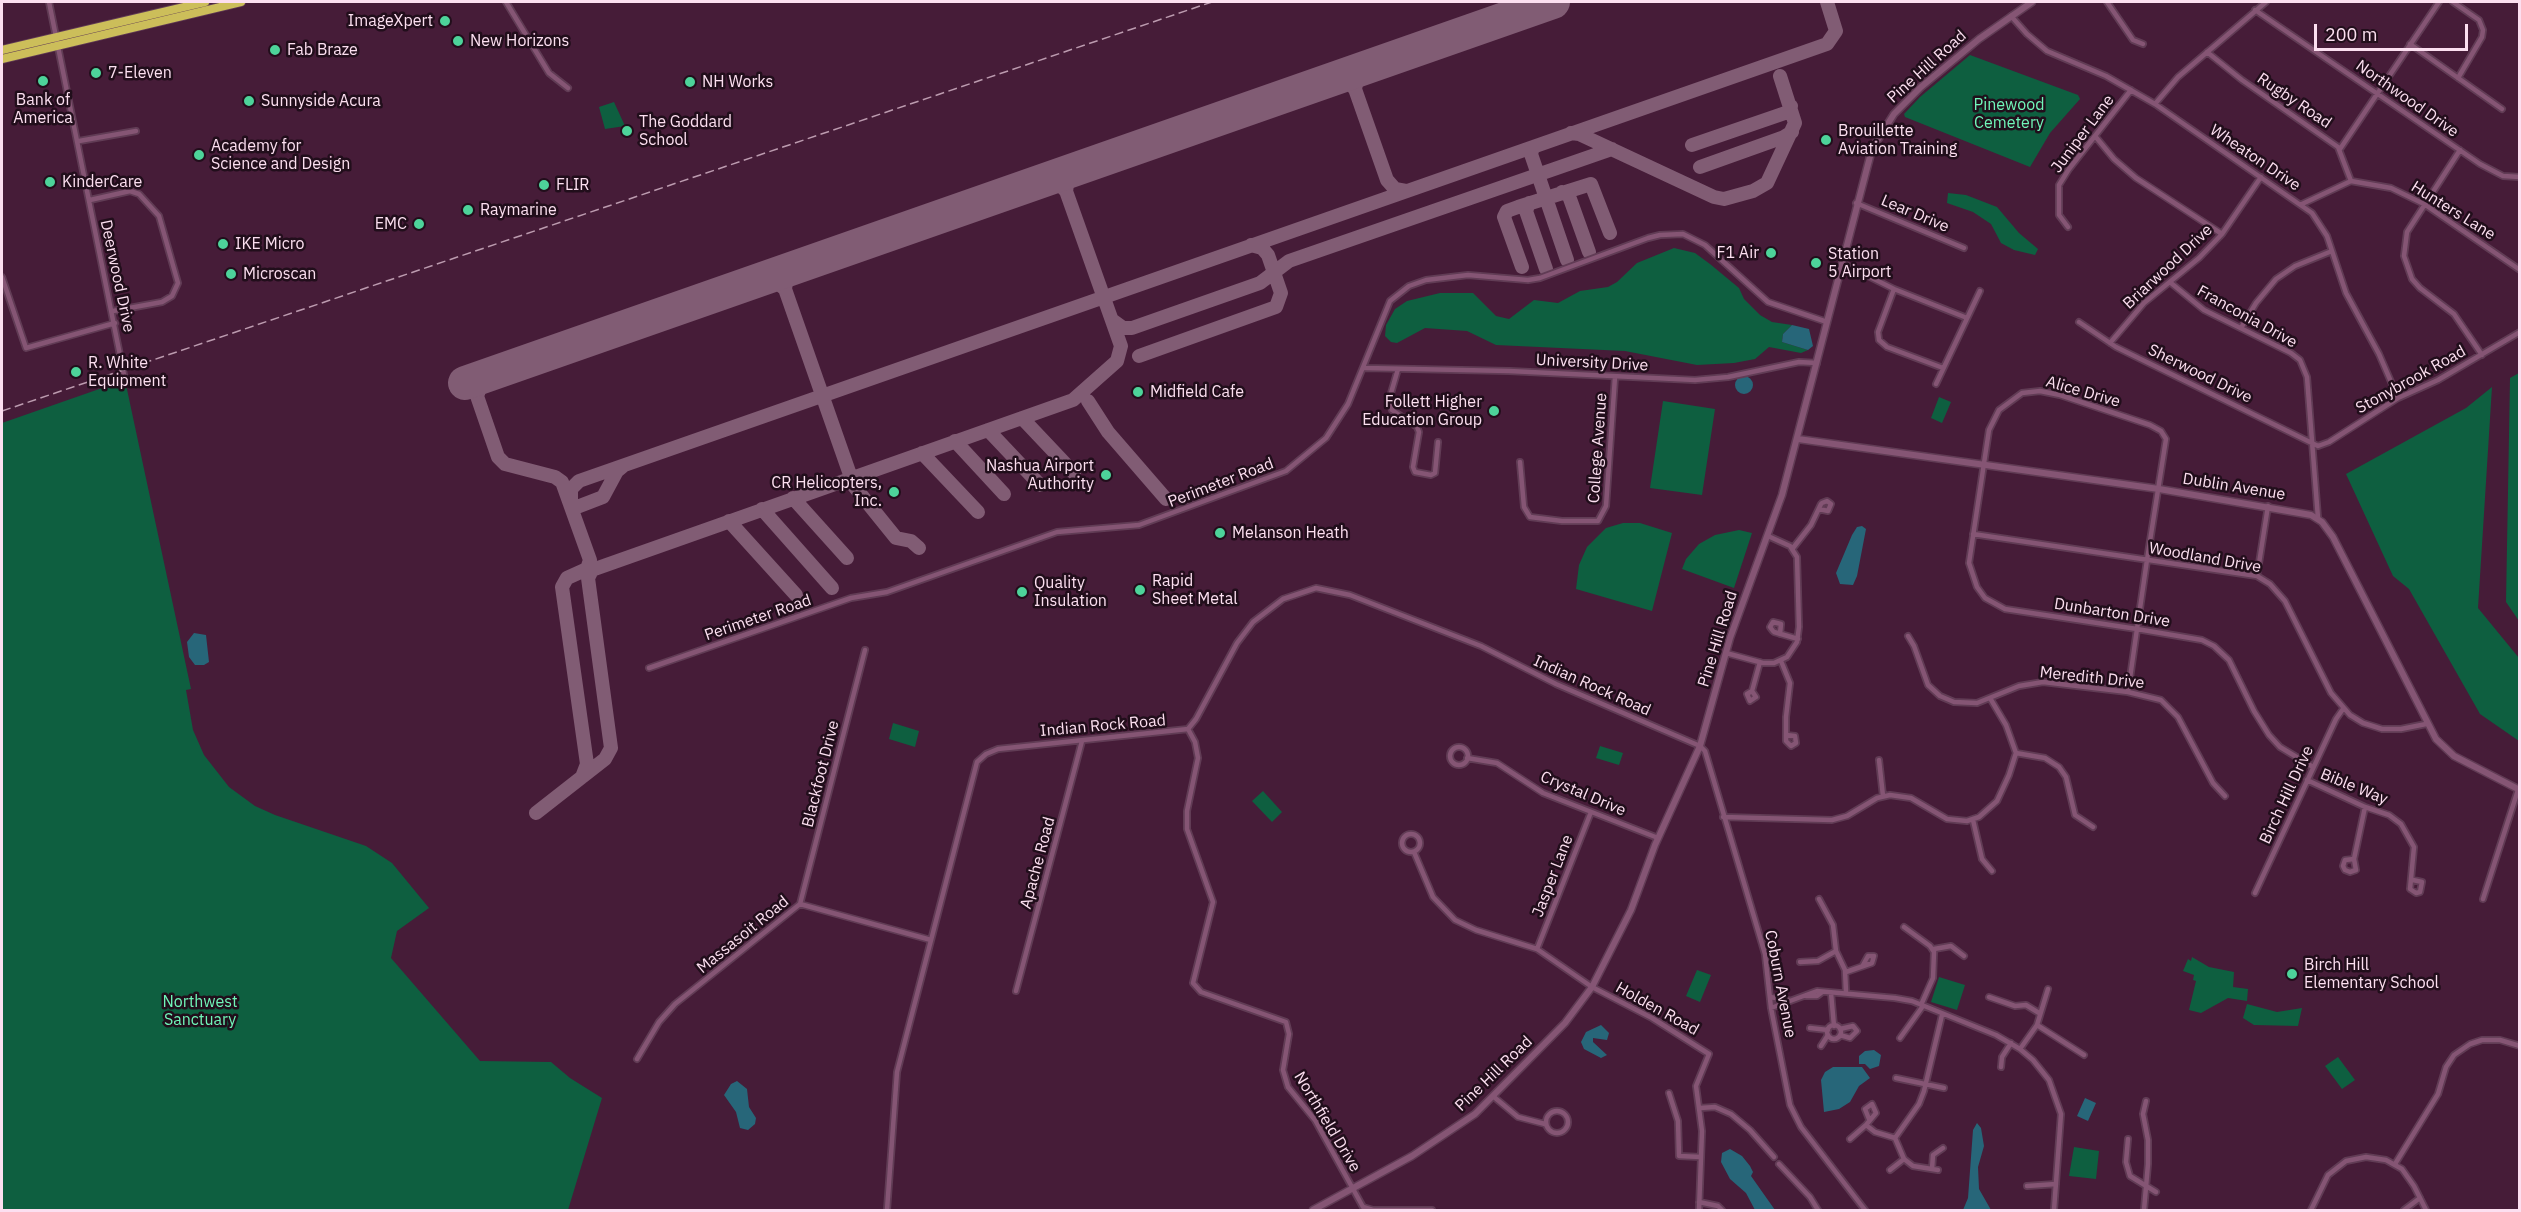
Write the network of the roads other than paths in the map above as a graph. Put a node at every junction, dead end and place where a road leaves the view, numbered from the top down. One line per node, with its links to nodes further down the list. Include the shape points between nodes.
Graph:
1 (50, 2): 12 (street, Deerwood Drive)
2 (205, 2): 12 (highway)
3 (241, 2): 15 (highway)
4 (506, 2): 20 (street, via 549,73)
5 (2032, 2): 11 (street, Pine Hill Road)
6 (2107, 2): 14 (street, via 2133,40)
7 (2266, 2): 10 (street)
8 (2439, 2): 13 (street)
9 (2453, 2): 19 (street, via 2479,20 2483,30)
10 (2255, 10): 17 (street); 22 (street, Northwood Drive)
11 (2011, 16): 21 (street, Wheaton Drive, via 2048,51); 34 (street, Pine Hill Road, via 1946,65 1894,114 1872,149)
12 (56, 36): 15 (street, Deerwood Drive); 16 (highway)
13 (2410, 44): 19 (street); 22 (street)
14 (2143, 45)
15 (58, 46): 18 (highway); 27 (street, Deerwood Drive)
16 (2, 50)
17 (2207, 52): 23 (street, via 2178,76); 28 (street, Rugby Road)
18 (2, 59)
19 (2458, 78): 24 (street)
20 (568, 88)
21 (2131, 90): 23 (street, Wheaton Drive); 26 (street, Juniper Lane)
22 (2377, 92): 28 (street); 29 (street, Northwood Drive)
23 (2155, 104): 30 (street, Wheaton Drive)
24 (2502, 109)
25 (136, 131): 27 (street)
26 (2096, 136): 37 (street, Juniper Lane, via 2060,185 2059,215); 38 (street, via 2136,178)
27 (79, 141): 33 (street, Deerwood Drive)
28 (2340, 149): 32 (street, Rugby Road)
29 (2460, 150): 31 (street, Northwood Drive, via 2491,171); 36 (street)
30 (2261, 177): 35 (street, Wheaton Drive); 38 (street, Briarwood Drive)
31 (2520, 177)
32 (2351, 181): 35 (street); 36 (street, Hunters Lane, via 2391,188)
33 (90, 201): 47 (street, Deerwood Drive); 47 (street, via 130,191 139,194 159,216 178,283 172,296 162,302)
34 (1856, 203): 39 (street, Lear Drive); 41 (street, Pine Hill Road)
35 (2302, 204): 40 (street, Wheaton Drive, via 2322,225)
36 (2424, 204): 42 (street, Hunters Lane); 55 (street, via 2405,238 2407,268 2420,288 2462,323)
37 (2068, 227)
38 (2222, 234): 44 (street, Briarwood Drive)
39 (1964, 248)
40 (2332, 251): 52 (street, via 2282,274 2265,290); 63 (street, Wheaton Drive, via 2346,293)
41 (1842, 262): 45 (street); 49 (street, Pine Hill Road)
42 (2520, 270)
43 (2, 277): 51 (street, via 26,348)
44 (2171, 283): 52 (street, Franconia Drive, via 2204,310); 54 (street, Briarwood Drive, via 2144,303)
45 (1894, 289): 48 (street); 58 (street, via 1878,332 1879,340 1887,347)
46 (1980, 291): 48 (street)
47 (113, 311): 51 (street, Deerwood Drive)
48 (1967, 318): 58 (street)
49 (1827, 322): 56 (street, Pine Hill Road); 57 (street, Perimeter Road, via 1787,311 1762,298 1695,238 1660,235 1540,278 1456,275 1409,286 1386,306)
50 (2079, 322): 54 (street, Sherwood Drive)
51 (115, 323): 61 (street, Deerwood Drive)
52 (2241, 328): 66 (street, Franconia Drive, via 2300,360 2307,377)
53 (2520, 332): 55 (street, Stonybrook Road)
54 (2110, 343): 66 (street, Sherwood Drive)
55 (2482, 355): 63 (street, Stonybrook Road)
56 (1817, 363): 60 (street, University Drive, via 1799,362 1713,379); 64 (street, Pine Hill Road)
57 (1365, 368): 59 (street, University Drive); 86 (street, Perimeter Road, via 1326,438 1273,477 1139,525 1057,532 887,592 850,598)
58 (1943, 368): 62 (street)
59 (1398, 369): 60 (street, University Drive); 65 (street, via 1389,400 1392,410 1419,432 1415,472 1435,473)
60 (1615, 377): 67 (street, College Avenue, via 1605,512 1598,521 1530,517 1524,507)
61 (125, 380)
62 (1935, 384)
63 (2398, 398): 66 (street, Stonybrook Road, via 2330,442)
64 (1798, 439): 68 (street, Dublin Avenue); 74 (street, Pine Hill Road)
65 (1438, 442)
66 (2314, 444): 72 (street, Franconia Drive)
67 (1520, 462)
68 (1984, 465): 69 (street, Dublin Avenue); 69 (street, Alice Drive, via 1989,430 1999,410 2022,393 2045,392 2160,430 2166,442); 73 (street, Dunbarton Drive)
69 (2159, 489): 70 (street, Dublin Avenue); 76 (street, Alice Drive)
70 (2268, 506): 72 (street, Dublin Avenue); 77 (street)
71 (1819, 509): 75 (street)
72 (2318, 518): 91 (street, via 2333,537)
73 (1973, 534): 76 (street, Woodland Drive); 78 (street, Dunbarton Drive, via 1971,575 1994,605)
74 (1768, 536): 75 (street); 83 (street, Pine Hill Road)
75 (1793, 548): 81 (street, via 1799,568)
76 (2147, 560): 77 (street, Woodland Drive); 78 (street, Alice Drive)
77 (2257, 576): 90 (street, Woodland Drive, via 2285,601 2328,688)
78 (2137, 629): 88 (street, Alice Drive); 99 (street, Dunbarton Drive, via 2202,640 2222,652 2269,735 2280,747)
79 (1780, 634): 81 (street)
80 (1908, 636): 89 (street, Meredith Drive, via 1924,679 1934,691 1954,702 1977,703)
81 (1798, 639): 84 (street, via 1792,652)
82 (865, 650): 117 (street, Blackfoot Drive)
83 (1726, 653): 85 (street); 95 (street, Pine Hill Road)
84 (1781, 661): 85 (street); 93 (street, via 1790,683)
85 (1760, 662): 87 (street)
86 (649, 668)
87 (1752, 691)
88 (2128, 692): 89 (street, Meredith Drive, via 2043,682 2019,686); 103 (street, Meredith Drive, via 2156,698 2169,706 2213,783)
89 (1990, 698): 96 (street)
90 (2343, 709): 91 (street, Woodland Drive, via 2356,720 2376,728); 99 (street, Birch Hill Drive)
91 (2426, 724): 101 (street, via 2447,751)
92 (1188, 729): 94 (street, Indian Rock Road); 95 (street, Indian Rock Road, via 1253,622 1283,599 1316,588 1350,595 1471,642 1556,684); 180 (street, Northfield Drive, via 1198,758 1187,829 1214,902 1193,983 1207,994 1286,1022 1289,1034 1282,1070 1288,1087 1315,1120)
93 (1786, 735)
94 (1082, 741): 119 (street, Indian Rock Road, via 998,749 977,762); 129 (street, Apache Road)
95 (1700, 746): 106 (street, Coburn Avenue, via 1710,762); 109 (street, Pine Hill Road)
96 (2016, 753): 107 (street, via 1997,801); 108 (street, via 2055,763 2066,777 2075,815)
97 (1467, 758): 105 (street, Crystal Drive, via 1497,763 1543,793)
98 (1879, 760): 102 (street)
99 (2313, 767): 100 (street, Birch Hill Drive)
100 (2307, 780): 104 (street, Bible Way); 114 (street, Birch Hill Drive)
101 (2519, 790): 116 (street)
102 (1883, 796): 106 (street, via 1832,820); 107 (street, via 1911,798 1947,819)
103 (2225, 796)
104 (2365, 807): 111 (street); 113 (street, Bible Way, via 2389,814 2407,831 2414,847)
105 (1591, 812): 109 (street, Crystal Drive); 120 (street, Jasper Lane)
106 (1723, 817): 133 (street, Coburn Avenue, via 1765,954)
107 (1972, 820): 112 (street, via 1982,859)
108 (2093, 827)
109 (1658, 838): 127 (street, Pine Hill Road, via 1631,910)
110 (1414, 852): 110 (street, via 1403,846 1409,834 1418,836 1421,842); 120 (street, Holden Road, via 1430,891 1450,916 1476,930)
111 (2354, 859)
112 (1992, 871)
113 (2413, 880)
114 (2255, 893)
115 (1820, 899): 122 (street, via 1833,925)
116 (2483, 899)
117 (800, 904): 119 (street, Massasoit Road); 151 (street, Massasoit Road, via 675,1004 659,1022)
118 (1904, 927): 121 (street)
119 (931, 940): 184 (street, Indian Rock Road, via 895,1084)
120 (1537, 949): 127 (street, Holden Road)
121 (1934, 950): 123 (street, via 1951,946); 135 (street, via 1934,978)
122 (1836, 951): 124 (street, via 1818,962); 126 (street)
123 (1964, 956)
124 (1800, 962)
125 (1863, 965): 126 (street)
126 (1846, 972): 130 (street)
127 (1592, 987): 157 (street, Pine Hill Road, via 1565,1023); 159 (street, Holden Road, via 1709,1054 1696,1086)
128 (2048, 989): 137 (street)
129 (1016, 991)
130 (1846, 992): 131 (street); 135 (street)
131 (1831, 993): 134 (street); 140 (street)
132 (1989, 997): 137 (street, via 2015,1006 2026,1005)
133 (1770, 998): 134 (street); 136 (street, Coburn Avenue)
134 (1788, 1000): 136 (street)
135 (1922, 1006): 138 (street); 145 (street)
136 (1771, 1008): 190 (street, Coburn Avenue, via 1787,1095 1795,1117)
137 (2039, 1013): 139 (street)
138 (1942, 1015): 146 (street); 154 (street)
139 (2037, 1025): 149 (street); 150 (street)
140 (1834, 1026): 142 (street); 143 (street)
141 (1810, 1028): 143 (street)
142 (1840, 1029): 144 (street); 144 (street, via 1853,1026 1857,1031 1851,1038)
143 (1828, 1033): 144 (street, via 1834,1039); 147 (street)
144 (1840, 1035)
145 (1900, 1038)
146 (2011, 1043): 149 (street); 152 (street)
147 (1821, 1046)
148 (2520, 1046): 173 (street, via 2482,1040 2454,1055 2438,1094)
149 (2020, 1049): 177 (street, via 2042,1070 2058,1104 2062,1127)
150 (2084, 1054)
151 (638, 1059)
152 (2001, 1067)
153 (1896, 1078): 154 (street)
154 (1925, 1086): 155 (street); 163 (street, via 1919,1104)
155 (1944, 1088)
156 (1669, 1093): 169 (street, via 1678,1121 1679,1156)
157 (1494, 1097): 161 (street, via 1518,1117); 180 (street, Pine Hill Road, via 1452,1131)
158 (2146, 1101): 179 (street)
159 (1700, 1108): 169 (street); 170 (street, via 1715,1107 1731,1114)
160 (1869, 1119): 162 (street)
161 (1545, 1124): 161 (street, via 1547,1116 1557,1110 1568,1120 1565,1131 1558,1133 1551,1132)
162 (1866, 1125): 163 (street); 164 (street)
163 (1895, 1138): 171 (street)
164 (1850, 1139)
165 (2128, 1139): 179 (street, via 2128,1171 2132,1180)
166 (1934, 1146): 168 (street)
167 (1943, 1148): 168 (street)
168 (1935, 1153): 174 (street)
169 (1701, 1157): 183 (street)
170 (1774, 1157)
171 (1904, 1159): 174 (street, via 1918,1169); 175 (street)
172 (1779, 1164): 189 (street)
173 (2395, 1164): 182 (street); 193 (street, via 2366,1157 2340,1165 2323,1182)
174 (1932, 1168): 176 (street)
175 (1890, 1170)
176 (1938, 1170)
177 (2056, 1184): 178 (street); 191 (street)
178 (2026, 1186)
179 (2146, 1187): 181 (street); 192 (street)
180 (1353, 1190): 185 (street, Pine Hill Road); 186 (street, via 1363,1207 1370,1210)
181 (2156, 1192)
182 (2420, 1198): 194 (street); 195 (street)
183 (1700, 1202): 187 (street); 188 (street)
184 (887, 1210)
185 (1312, 1210)
186 (1432, 1210)
187 (1700, 1210)
188 (1722, 1210)
189 (1818, 1210)
190 (1865, 1210)
191 (2054, 1210)
192 (2144, 1210)
193 (2312, 1210)
194 (2404, 1210)
195 (2426, 1210)

